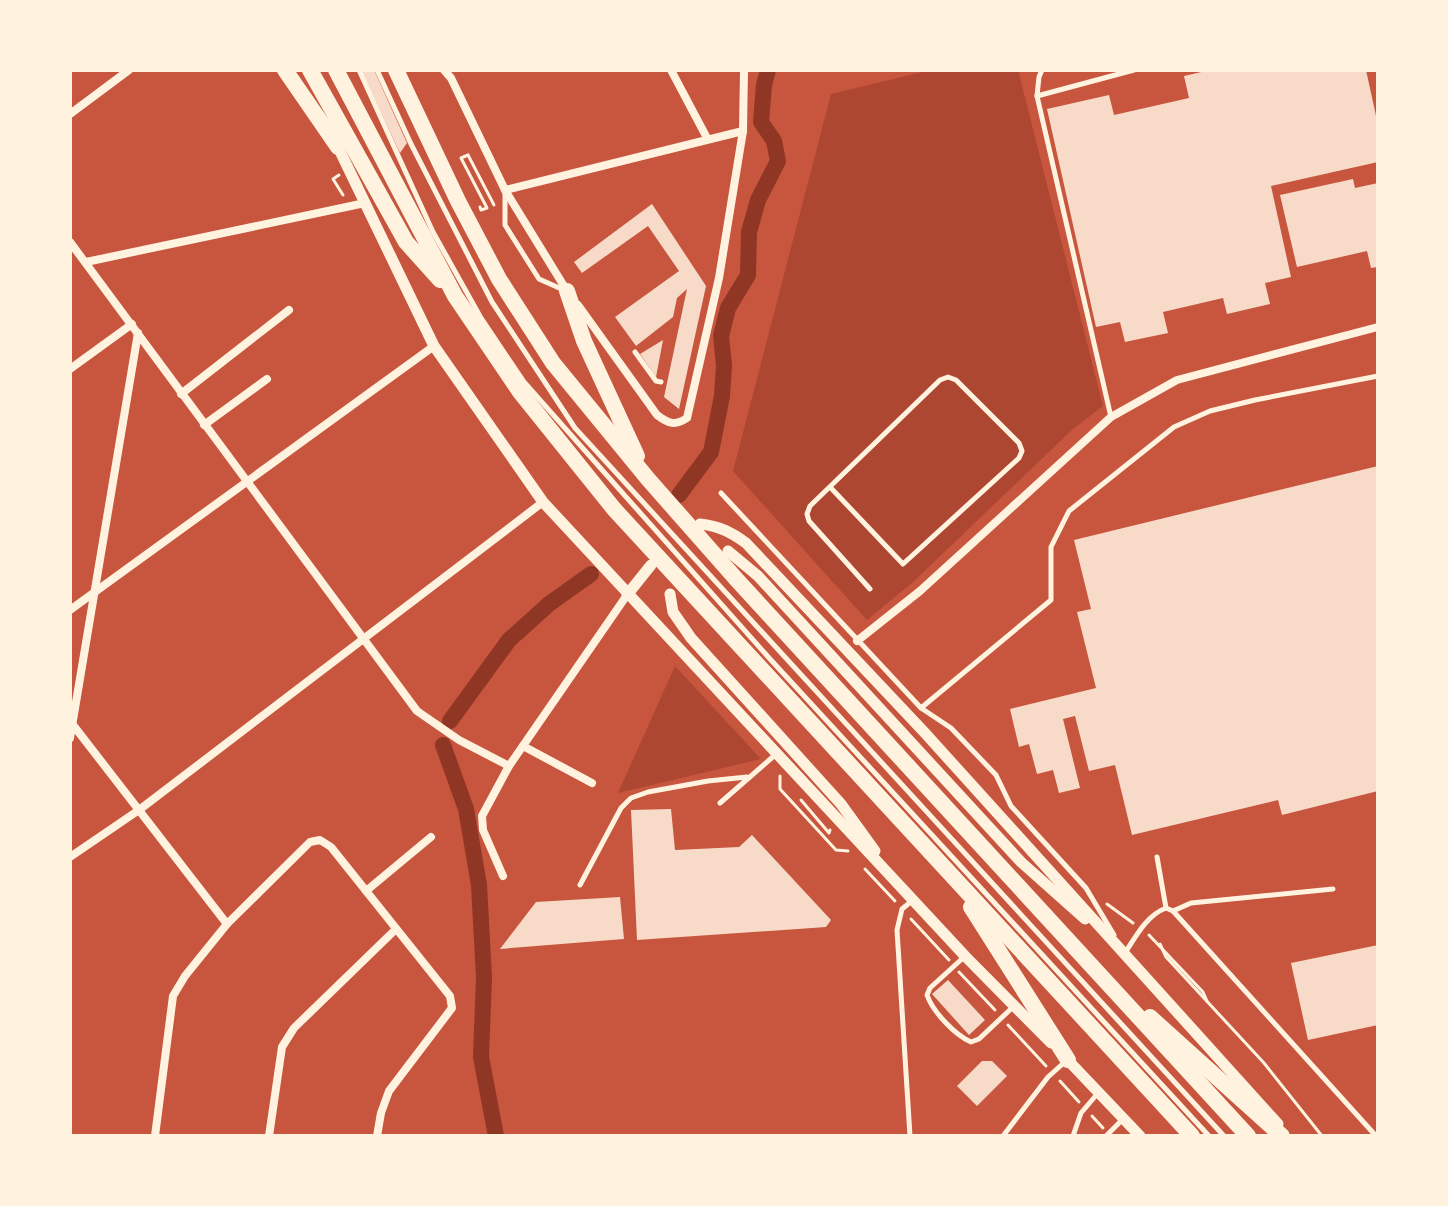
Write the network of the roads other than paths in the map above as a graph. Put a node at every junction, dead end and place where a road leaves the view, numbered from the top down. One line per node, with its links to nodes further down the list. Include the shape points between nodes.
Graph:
1 (129, 70): 15 (street)
2 (285, 70): 18 (highway)
3 (296, 70): 18 (highway)
4 (336, 70): 24 (highway)
5 (359, 70): 92 (lane, via 433,232 524,382 770,659)
6 (377, 70): 93 (lane, via 492,302 575,428)
7 (396, 70): 37 (highway, via 499,279 553,363)
8 (444, 70): 19 (street)
9 (671, 70): 17 (street)
10 (744, 70): 16 (street)
11 (1042, 70): 14 (lane)
12 (1134, 70): 14 (lane)
13 (312, 75): 18 (highway); 24 (highway, via 406,242)
14 (1037, 96): 35 (lane)
15 (70, 114)
16 (743, 131): 17 (street); 23 (street, via 719,278 687,418 668,423 657,415)
17 (707, 138): 19 (street)
18 (338, 147): 20 (street)
19 (505, 190): 23 (street); 23 (lane, via 505,225 539,279)
20 (365, 203): 22 (street); 28 (street)
21 (70, 242): 22 (street)
22 (86, 262): 27 (street)
23 (567, 291): 37 (highway, via 584,341)
24 (455, 296): 65 (highway, via 520,392 614,509)
25 (289, 310): 34 (street)
26 (1378, 327): 35 (street, via 1177,380)
27 (135, 328): 30 (street); 34 (street); 46 (street)
28 (434, 346): 38 (street); 41 (street)
29 (635, 352): 33 (lane)
30 (70, 369)
31 (1378, 376): 52 (lane, via 1210,411 1174,427 1069,511 1051,547 1051,600)
32 (267, 379): 36 (street)
33 (661, 382)
34 (181, 394): 36 (street)
35 (1111, 417): 51 (street, via 920,591)
36 (204, 425): 38 (street)
37 (648, 479): 76 (highway)
38 (246, 480): 46 (street); 50 (street)
39 (830, 487): 39 (lane, via 948,377 1022,451 903,564); 45 (lane, via 810,506 809,521)
40 (721, 493): 51 (lane)
41 (543, 502): 48 (street); 50 (street)
42 (700, 524): 77 (street, via 730,531 746,543)
43 (728, 551): 77 (street, via 758,576 1021,862)
44 (651, 565): 48 (street)
45 (870, 589)
46 (95, 593): 49 (street); 53 (street)
47 (670, 594): 68 (street, via 673,612 691,638 841,804)
48 (627, 595): 55 (street); 56 (street)
49 (70, 610)
50 (364, 639): 57 (street, via 417,711); 61 (street)
51 (857, 641): 52 (lane)
52 (921, 708): 77 (lane, via 951,728 996,775 1011,806 1086,888)
53 (71, 722): 54 (street); 61 (street)
54 (70, 738)
55 (523, 746): 57 (street); 59 (street)
56 (772, 758): 58 (lane); 68 (street)
57 (509, 766): 66 (street, via 482,816)
58 (747, 777): 60 (lane); 67 (lane, via 631,798)
59 (592, 783)
60 (720, 803)
61 (139, 810): 63 (street); 74 (street)
62 (431, 837): 70 (street)
63 (70, 857)
64 (1157, 857): 72 (lane)
65 (949, 872): 80 (highway); 91 (highway)
66 (503, 876)
67 (580, 885)
68 (901, 887): 71 (street)
69 (1333, 889): 73 (lane, via 1191,903)
70 (366, 891): 74 (street, via 331,847 320,840 310,842); 75 (street)
71 (913, 899): 78 (street); 87 (lane, via 902,909 897,930)
72 (1166, 908): 73 (lane); 77 (lane, via 1157,911)
73 (1173, 911): 97 (lane)
74 (227, 924): 84 (street, via 173,996)
75 (396, 929): 85 (street, via 294,1028 282,1047); 86 (street, via 450,996 452,1008 389,1091)
76 (1062, 936): 94 (highway); 95 (highway)
77 (1125, 953): 96 (street)
78 (965, 956): 79 (street); 79 (lane, via 927,995 964,1039 979,1039)
79 (1014, 1006): 80 (street)
80 (1068, 1060): 81 (street); 88 (lane)
81 (1099, 1092): 82 (street); 89 (lane, via 1084,1107)
82 (1124, 1119): 83 (lane); 90 (street)
83 (1107, 1135)
84 (155, 1136)
85 (269, 1136)
86 (377, 1136)
87 (910, 1136)
88 (1003, 1136)
89 (1073, 1136)
90 (1140, 1136)
91 (1192, 1136)
92 (1209, 1136)
93 (1224, 1136)
94 (1248, 1136)
95 (1282, 1136)
96 (1289, 1136)
97 (1376, 1136)

